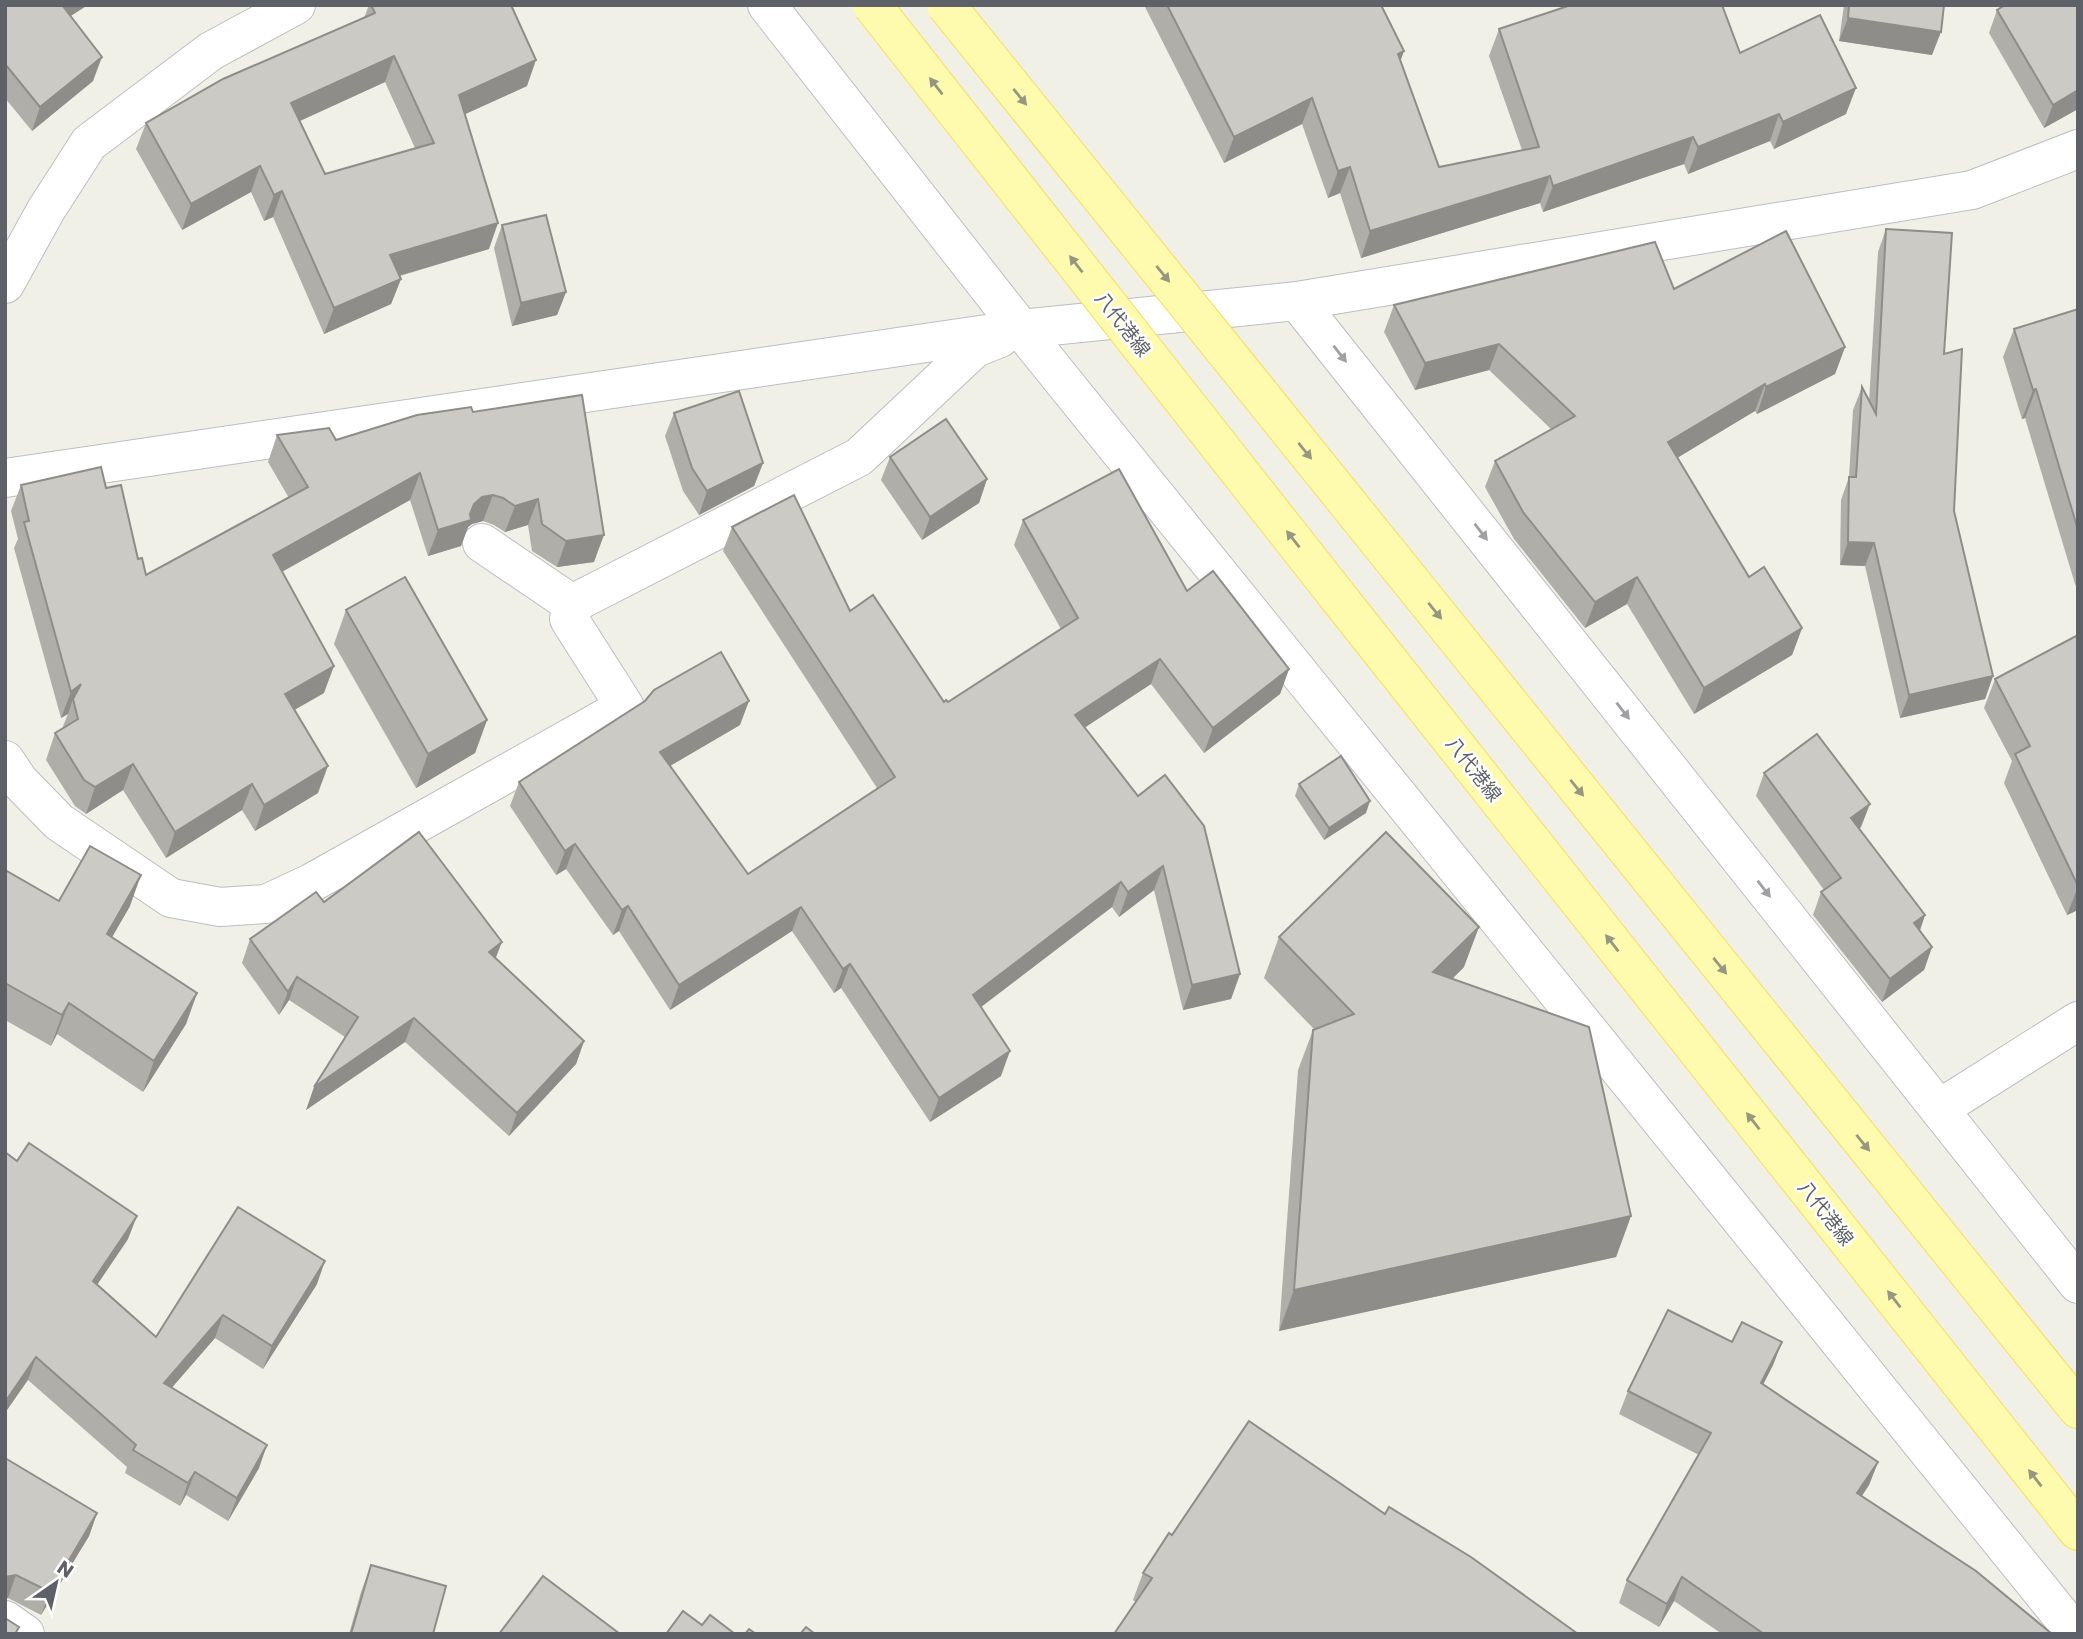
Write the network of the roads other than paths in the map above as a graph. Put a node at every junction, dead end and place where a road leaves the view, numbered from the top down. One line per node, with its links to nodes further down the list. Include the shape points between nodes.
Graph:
1 (296, 5): 6 (street, via 211,51 89,143)
2 (767, 5): 8 (street)
3 (872, 5): 17 (main road, 八代港線, one-way to 3, bridge)
4 (946, 5): 16 (main road, one-way to 16, bridge)
5 (2078, 149): 7 (street, via 1972,190)
6 (5, 284)
7 (1297, 301): 8 (street); 14 (street, one-way to 14)
8 (1021, 329): 9 (street); 11 (street, via 975,348 859,457); 20 (street)
9 (5, 478)
10 (482, 543): 11 (street)
11 (572, 604): 12 (street, via 569,619 625,707 266,904 220,907 171,898 59,822)
12 (5, 760)
13 (2078, 1021): 14 (street)
14 (1939, 1109): 15 (street)
15 (2078, 1284)
16 (2078, 1409)
17 (2078, 1531)
18 (5, 1620): 19 (street)
19 (25, 1634)
20 (2076, 1634)

